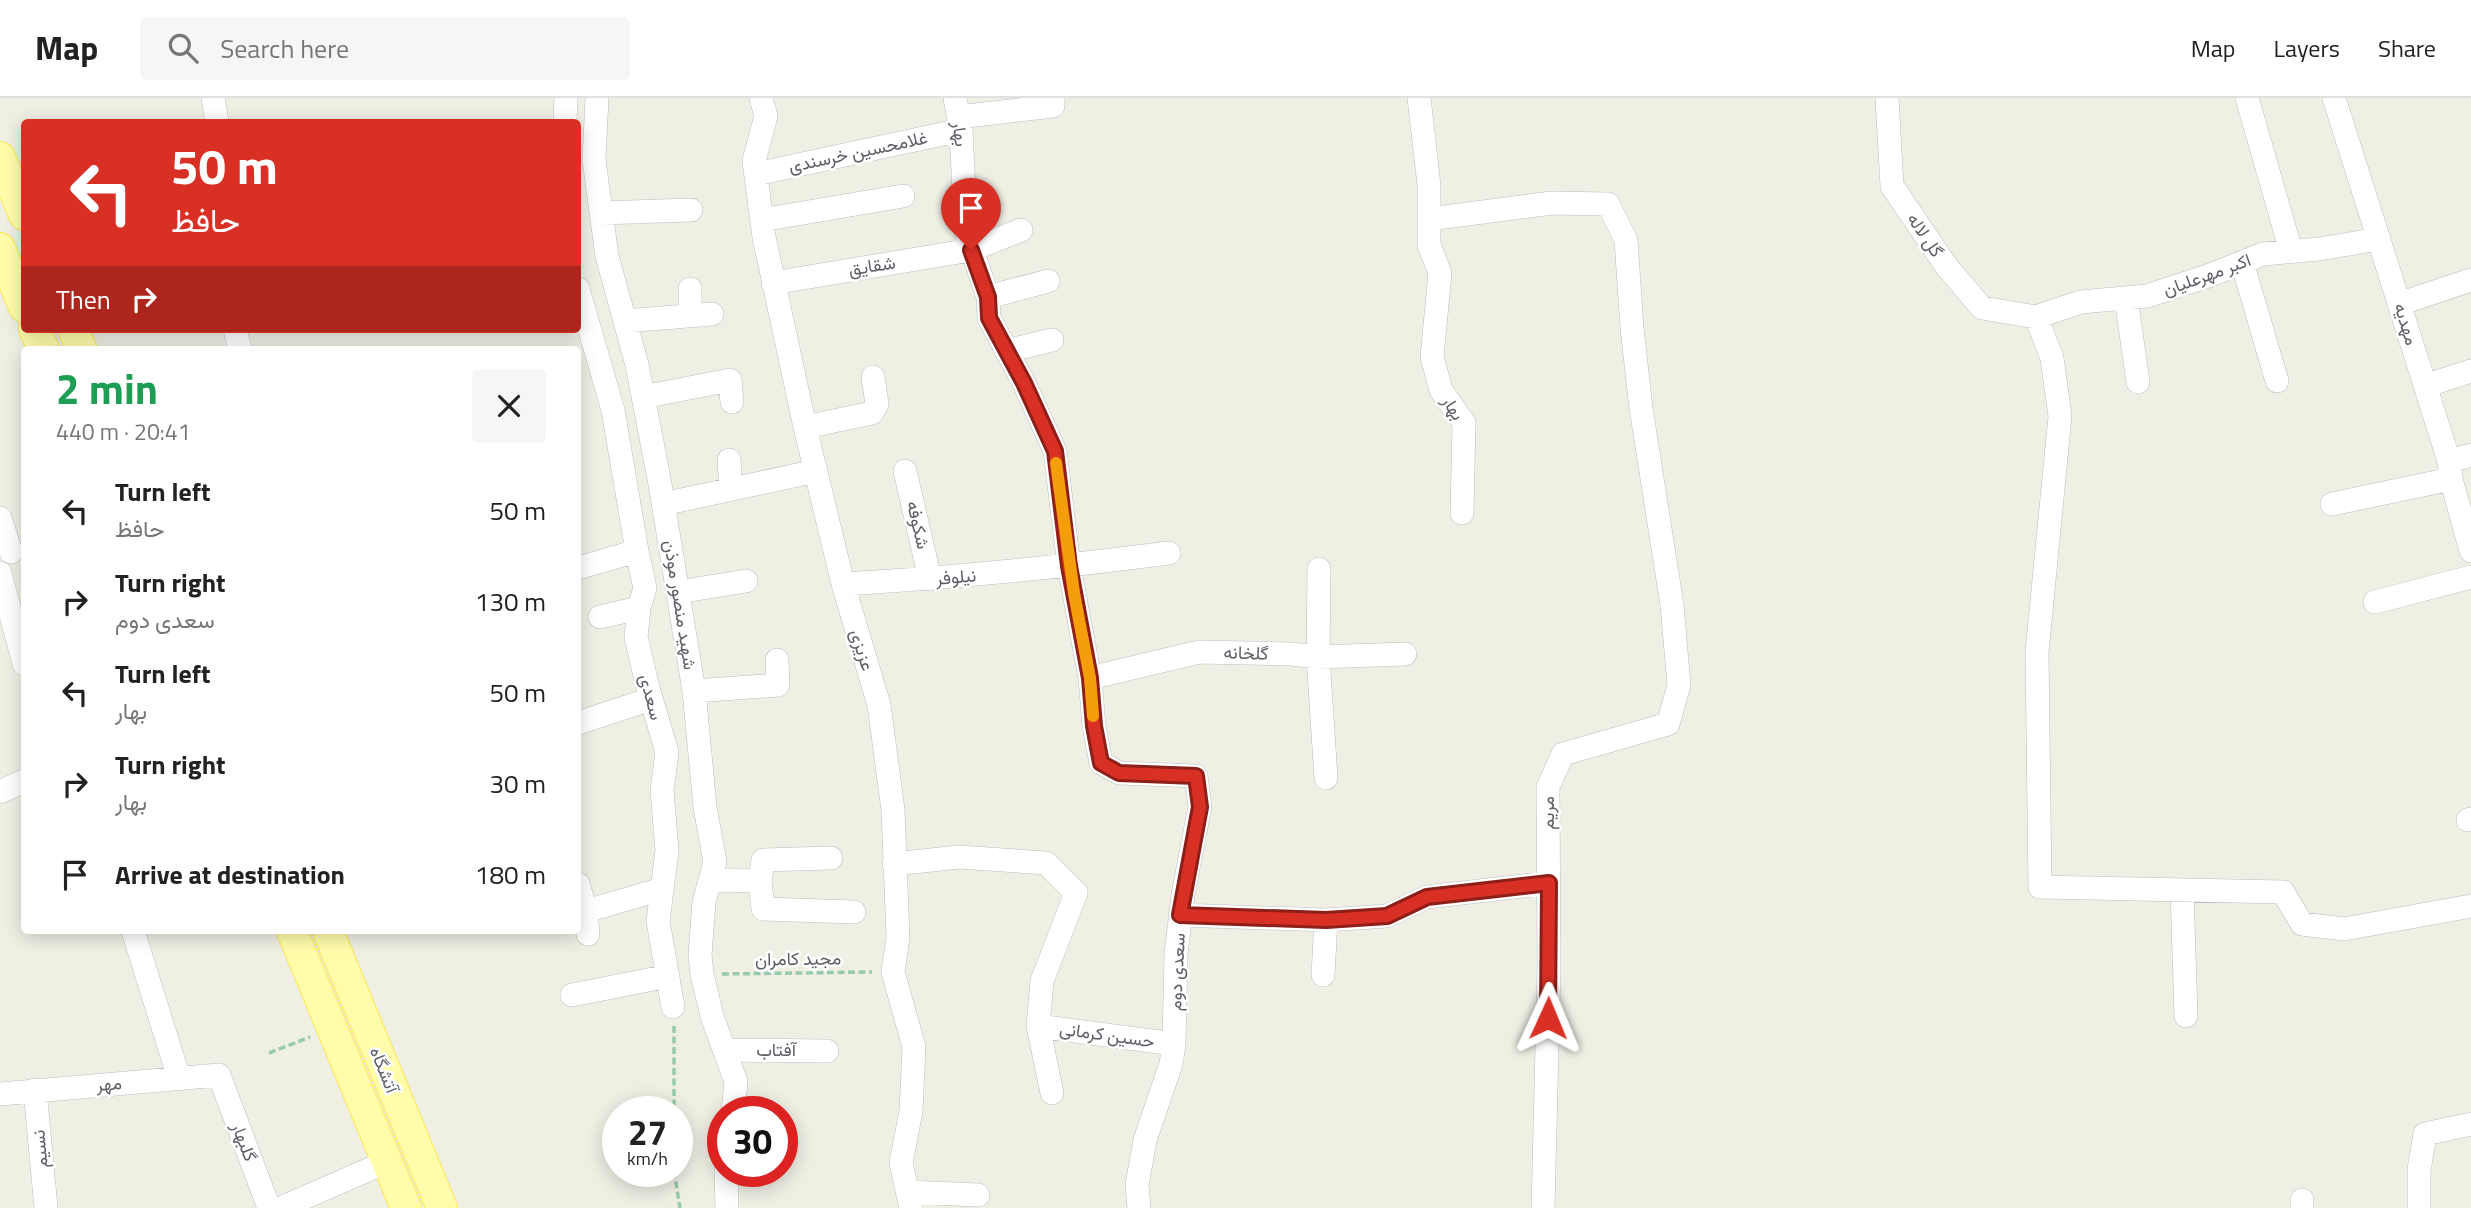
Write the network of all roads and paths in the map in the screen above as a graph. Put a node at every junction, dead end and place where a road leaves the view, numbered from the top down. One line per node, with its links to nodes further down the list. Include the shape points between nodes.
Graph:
1 (213, 98): 10 (street)
2 (597, 98): 16 (street, شهید منصور موذن, via 594,160)
3 (761, 98): 12 (street, عزیزی, via 766,116 754,161)
4 (1419, 98): 17 (street, بهار)
5 (1886, 98): 34 (street, گل لاله, via 1892,186 1947,267 1982,308)
6 (2247, 98): 23 (street)
7 (2334, 98): 20 (street, مهدیه)
8 (1053, 102): 9 (street, غلامحسین خرسندی)
9 (958, 115): 12 (street, غلامحسین خرسندی); 22 (street, بهار)
10 (216, 119)
11 (0, 157): 14 (main road)
12 (756, 174): 18 (street, عزیزی)
13 (903, 196): 18 (street)
14 (21, 207)
15 (691, 210): 16 (street)
16 (601, 213): 35 (street, شهید منصور موذن)
17 (1429, 219): 54 (street, بهار, via 1429,245 1440,273 1432,357 1441,390 1464,423); 88 (street, مریم, via 1552,203 1608,204 1626,240 1638,381 1672,605 1679,685 1668,724 1563,754 1548,787)
18 (762, 220): 27 (street, عزیزی)
19 (1021, 230): 22 (street, شقایق)
20 (2379, 239): 23 (street, اکبر مهرعلیان); 33 (street, مهدیه)
21 (0, 247): 31 (main road)
22 (971, 250): 27 (street, شقایق); 29 (street, بهار)
23 (2291, 251): 24 (street, اکبر مهرعلیان)
24 (2242, 262): 30 (street, اکبر مهرعلیان, via 2147,296); 40 (street)
25 (2471, 280): 33 (street)
26 (1048, 281): 29 (street)
27 (773, 283): 45 (street, عزیزی)
28 (690, 289): 35 (street, via 701,315)
29 (988, 297): 37 (street, بهار, via 989,318)
30 (2126, 298): 34 (street, اکبر مهرعلیان, via 2081,302); 41 (street)
31 (21, 299)
32 (581, 299): 57 (street, سعدی, via 613,410)
33 (2399, 303): 42 (street, مهدیه)
34 (2036, 317): 90 (street, via 2052,358 2060,416 2037,652 2040,887)
35 (625, 321): 43 (street, شهید منصور موذن)
36 (1052, 340): 37 (street)
37 (1006, 351): 60 (street, بهار, via 1055,451)
38 (2471, 371): 42 (street)
39 (873, 377): 45 (street, via 877,404 872,413)
40 (2277, 381)
41 (2138, 382)
42 (2425, 386): 48 (street, مهدیه)
43 (643, 397): 44 (street, via 730,380); 52 (street, شهید منصور موذن)
44 (732, 402)
45 (805, 427): 49 (street, عزیزی)
46 (2471, 455): 48 (street)
47 (729, 460): 51 (street)
48 (2450, 470): 53 (street); 58 (street, مهدیه)
49 (816, 471): 51 (street); 67 (street, عزیزی)
50 (905, 471): 65 (street, شکوفه)
51 (731, 489): 52 (street)
52 (663, 504): 68 (street, شهید منصور موذن)
53 (2332, 504)
54 (1462, 513)
55 (0, 518): 56 (street)
56 (12, 551)
57 (636, 551): 61 (street); 70 (street, سعدی, via 645,588)
58 (2471, 551)
59 (1169, 553): 60 (street, نیلوفر)
60 (1069, 566): 65 (street, نیلوفر); 76 (street, بهار)
61 (581, 567)
62 (1319, 569): 74 (street)
63 (0, 573): 72 (street)
64 (2471, 577): 69 (street)
65 (930, 579): 67 (street, نیلوفر)
66 (746, 581): 68 (street)
67 (843, 584): 85 (street, عزیزی, via 879,705 893,810)
68 (678, 592): 77 (street, شهید منصور موذن)
69 (2375, 602)
70 (639, 608): 71 (street); 78 (street, سعدی, via 636,637)
71 (600, 617)
72 (21, 653)
73 (1405, 654): 74 (street, گلخانه)
74 (1318, 657): 76 (street, گلخانه, via 1199,652); 81 (street)
75 (777, 660): 77 (street, via 778,685)
76 (1090, 678): 80 (street, بهار, via 1101,763 1119,773)
77 (694, 691): 86 (street, شهید منصور موذن, via 715,862)
78 (651, 698): 79 (street); 89 (street, سعدی, via 667,752 662,790 667,850)
79 (581, 722)
80 (1196, 776): 94 (street, سعدی دوم, via 1200,807)
81 (1326, 778)
82 (21, 783): 83 (street)
83 (0, 792)
84 (831, 858): 87 (street, via 763,860)
85 (894, 864): 101 (street, عزیزی, via 898,937); 106 (street, حسین کرمانی, via 959,857 1046,863 1076,893 1042,981)
86 (710, 880): 87 (street); 99 (street, شهید منصور موذن, via 704,902)
87 (760, 881): 93 (street, via 763,909)
88 (1549, 883): 95 (street, via 1427,897 1387,916); 133 (street, مریم)
89 (662, 889): 91 (street, via 587,922); 100 (street, سعدی, via 658,921)
90 (2182, 890): 92 (street, via 2283,892 2302,924 2344,929); 105 (street)
91 (581, 897)
92 (2471, 906)
93 (854, 912)
94 (1180, 915): 95 (street); 108 (street, سعدی دوم)
95 (1326, 920): 102 (street)
96 (133, 934): 113 (street)
97 (295, 934): 107 (main road, آتشگاه)
98 (329, 934): 129 (main road, آتشگاه)
99 (701, 964): 100 (street); 101 (path, مجید کامران); 109 (street, شهید منصور موذن)
100 (666, 966): 103 (street); 104 (street, سعدی)
101 (893, 972): 124 (street, عزیزی, via 914,1046 911,1111 901,1163)
102 (1323, 975)
103 (572, 995)
104 (673, 1007): 117 (path)
105 (2186, 1016)
106 (1038, 1026): 108 (street, حسین کرمانی); 115 (street)
107 (332, 1029): 111 (path); 120 (main road, آتشگاه)
108 (1174, 1044): 132 (street, سعدی دوم, via 1145,1140 1137,1185)
109 (724, 1050): 110 (street, آفتاب); 118 (street, شهید منصور موذن, via 736,1082)
110 (827, 1051)
111 (269, 1053)
112 (219, 1075): 113 (street, مهر); 126 (street, گلبهار)
113 (179, 1079): 114 (street, مهر)
114 (35, 1090): 116 (street, مهر); 125 (street, نسیم)
115 (1052, 1093)
116 (0, 1094)
117 (674, 1096)
118 (735, 1096)
119 (2471, 1124): 134 (street, via 2425,1134)
120 (386, 1162): 127 (street); 128 (main road, آتشگاه)
121 (677, 1187): 130 (path)
122 (726, 1187): 131 (street)
123 (978, 1195): 124 (street)
124 (909, 1200)
125 (46, 1208)
126 (269, 1208)
127 (281, 1208)
128 (406, 1208)
129 (442, 1208)
130 (680, 1208)
131 (726, 1208)
132 (1139, 1208)
133 (1544, 1208)
134 (2418, 1208)

